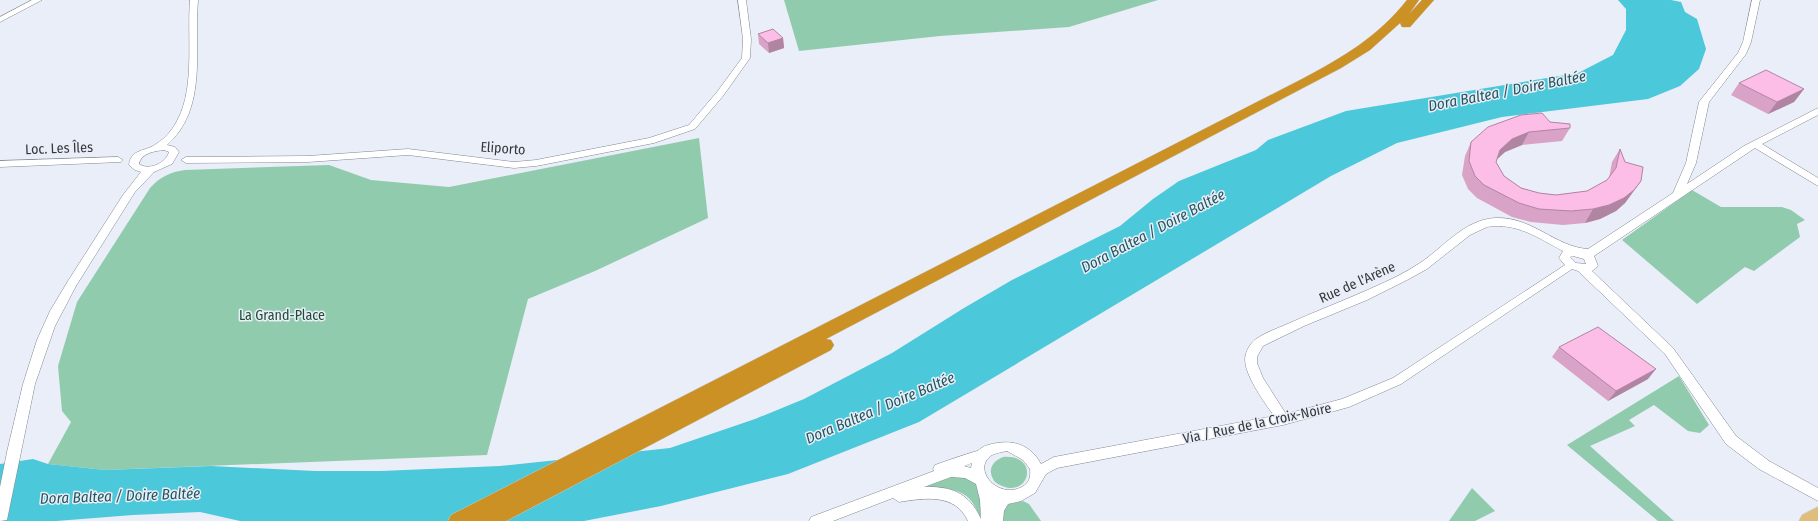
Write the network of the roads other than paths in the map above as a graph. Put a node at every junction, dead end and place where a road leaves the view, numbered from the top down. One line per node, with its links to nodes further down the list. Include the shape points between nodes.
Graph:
1 (38, 0): 7 (street)
2 (194, 0): 10 (street, via 192,86 189,102)
3 (742, 0): 11 (street, Eliporto, via 747,39 746,58 692,127 651,141 514,165 408,152 308,159)
4 (1413, 0): 18 (highway, via 1381,37 1351,58)
5 (1428, 0): 18 (highway, via 1395,37 1318,88)
6 (1756, 0): 16 (street, via 1742,54 1704,102 1691,162)
7 (0, 20)
8 (1818, 111): 9 (street, Via / Rue de la Croix-Noire)
9 (1756, 144): 15 (street); 16 (street, Via / Rue de la Croix-Noire)
10 (171, 147): 11 (street, Eliporto); 12 (street); 14 (street, Loc. Les Îles, via 158,148)
11 (186, 160): 12 (street, Eliporto)
12 (167, 162): 14 (street, via 151,169)
13 (0, 164): 14 (street, Loc. Les Îles, via 118,160)
14 (138, 167): 30 (street, via 58,310 44,340 22,412)
15 (1818, 183)
16 (1677, 195): 17 (street, Via / Rue de la Croix-Noire)
17 (1578, 261): 19 (street, Via / Rue de la Croix-Noire, via 1397,381 1345,403); 19 (street, Rue de l'Arène, via 1540,234 1521,226 1505,222 1487,222 1472,229 1438,256 1388,287 1259,344 1253,351 1251,363 1257,378); 25 (street, via 1669,351 1731,440 1764,464)
18 (812, 346): 31 (highway); 32 (highway)
19 (1283, 420): 22 (street, Via / Rue de la Croix-Noire)
20 (983, 454): 21 (street, via 994,448 1007,446 1024,452); 24 (street, via 977,466); 28 (street, via 944,467)
21 (1031, 458): 22 (street, Via / Rue de la Croix-Noire); 23 (street)
22 (1054, 463): 23 (street, Via / Rue de la Croix-Noire)
23 (1037, 475): 26 (street, via 1029,490 1018,496)
24 (981, 483): 26 (street, via 993,494); 27 (street, via 967,472 951,471); 35 (street, via 987,500)
25 (1818, 495)
26 (1006, 497): 36 (street, via 998,507)
27 (878, 499): 28 (street); 34 (street, via 927,491 944,493 966,506 973,513)
28 (842, 512): 33 (street)
29 (1818, 515): 37 (main road)
30 (0, 520)
31 (458, 521)
32 (488, 521)
33 (816, 521)
34 (975, 521)
35 (988, 521)
36 (996, 521)
37 (1808, 521)

